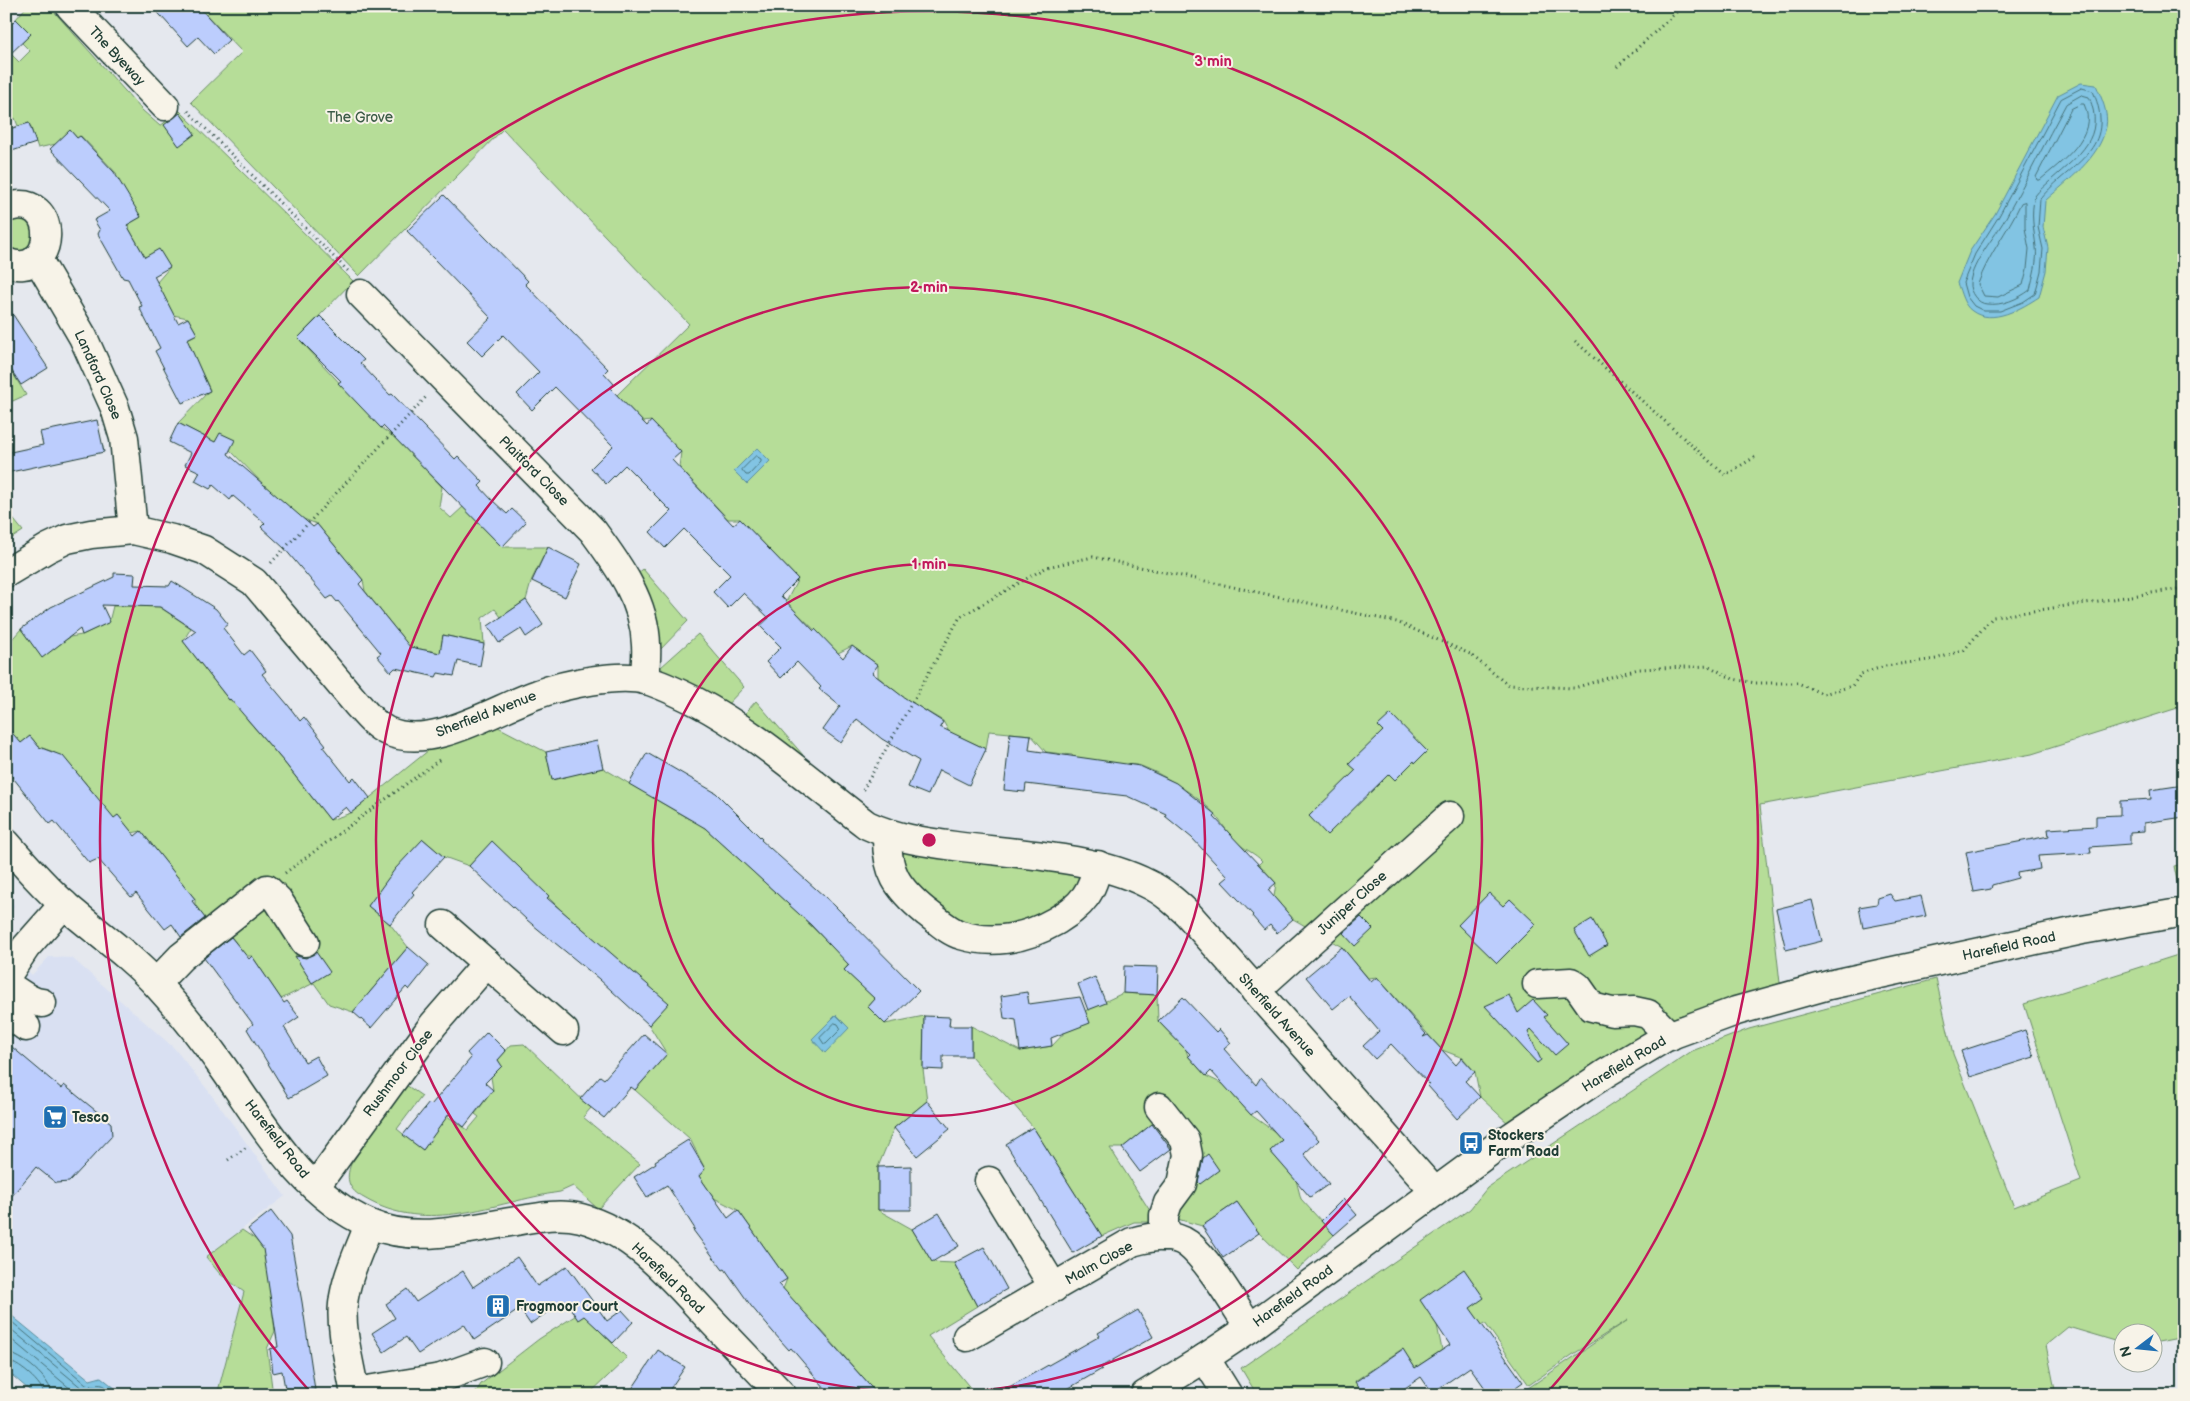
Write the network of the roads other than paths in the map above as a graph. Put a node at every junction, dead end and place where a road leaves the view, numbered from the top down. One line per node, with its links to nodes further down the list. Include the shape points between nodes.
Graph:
1 (70, 6): 2 (street, The Byeway)
2 (166, 106)
3 (6, 208): 4 (street, via 22,206 32,209 45,223 47,242)
4 (37, 258): 5 (street, via 19,265); 7 (street, Landford Close, via 83,337 115,408 124,438)
5 (6, 262)
6 (361, 294): 9 (street, Plaitford Close, via 593,531 632,590 646,644)
7 (133, 530): 8 (street, Sherfield Avenue, via 68,539); 9 (street, Sherfield Avenue, via 204,550 254,582 373,722 402,736 415,737 450,730 539,693 578,683 614,678)
8 (6, 573)
9 (645, 680): 11 (street, Sherfield Avenue, via 713,711 758,739 867,825)
10 (1450, 816): 23 (street, Juniper Close)
11 (887, 834): 13 (street, Sherfield Avenue); 13 (street, via 888,866 898,884 916,904 959,935 988,940 1009,939 1039,930 1073,910 1091,888)
12 (6, 843): 14 (street, Harefield Road)
13 (1098, 866): 23 (street, Sherfield Avenue, via 1147,883 1165,894 1187,913)
14 (64, 904): 19 (street, via 26,947); 20 (street, Harefield Road)
15 (2184, 912): 26 (street, Harefield Road, via 2082,930 1829,985 1736,1011)
16 (443, 925): 18 (street)
17 (305, 942): 20 (street, via 278,900 267,889 180,957)
18 (487, 963): 25 (street); 29 (street, Rushmoor Close, via 433,1025)
19 (6, 978)
20 (156, 983): 29 (street, Harefield Road, via 218,1060 282,1151)
21 (1537, 984): 26 (street, via 1571,982 1592,1007 1648,1014)
22 (6, 985): 24 (street, via 32,1002)
23 (1255, 991): 30 (street, Sherfield Avenue)
24 (42, 1003)
25 (564, 1031)
26 (1670, 1036): 30 (street, Harefield Road, via 1606,1073)
27 (1160, 1107): 32 (street, via 1185,1140 1188,1155 1182,1184 1168,1203 1164,1215)
28 (989, 1181): 33 (street, Malm Close)
29 (315, 1187): 31 (street, Harefield Road, via 330,1201)
30 (1435, 1192): 34 (street, Harefield Road)
31 (369, 1224): 38 (street, via 347,1284 343,1305); 39 (street, Harefield Road, via 389,1231 435,1234 562,1215 603,1226 628,1240 654,1262)
32 (1164, 1237): 33 (street, Malm Close, via 1132,1242); 34 (street, Malm Close, via 1187,1243 1203,1259)
33 (1054, 1288): 35 (street, Malm Close)
34 (1250, 1328): 36 (street, Harefield Road)
35 (967, 1338)
36 (1205, 1358): 40 (street, Harefield Road); 41 (street)
37 (485, 1362): 38 (street, via 441,1378)
38 (355, 1393)
39 (782, 1395)
40 (1145, 1395)
41 (1228, 1395)

